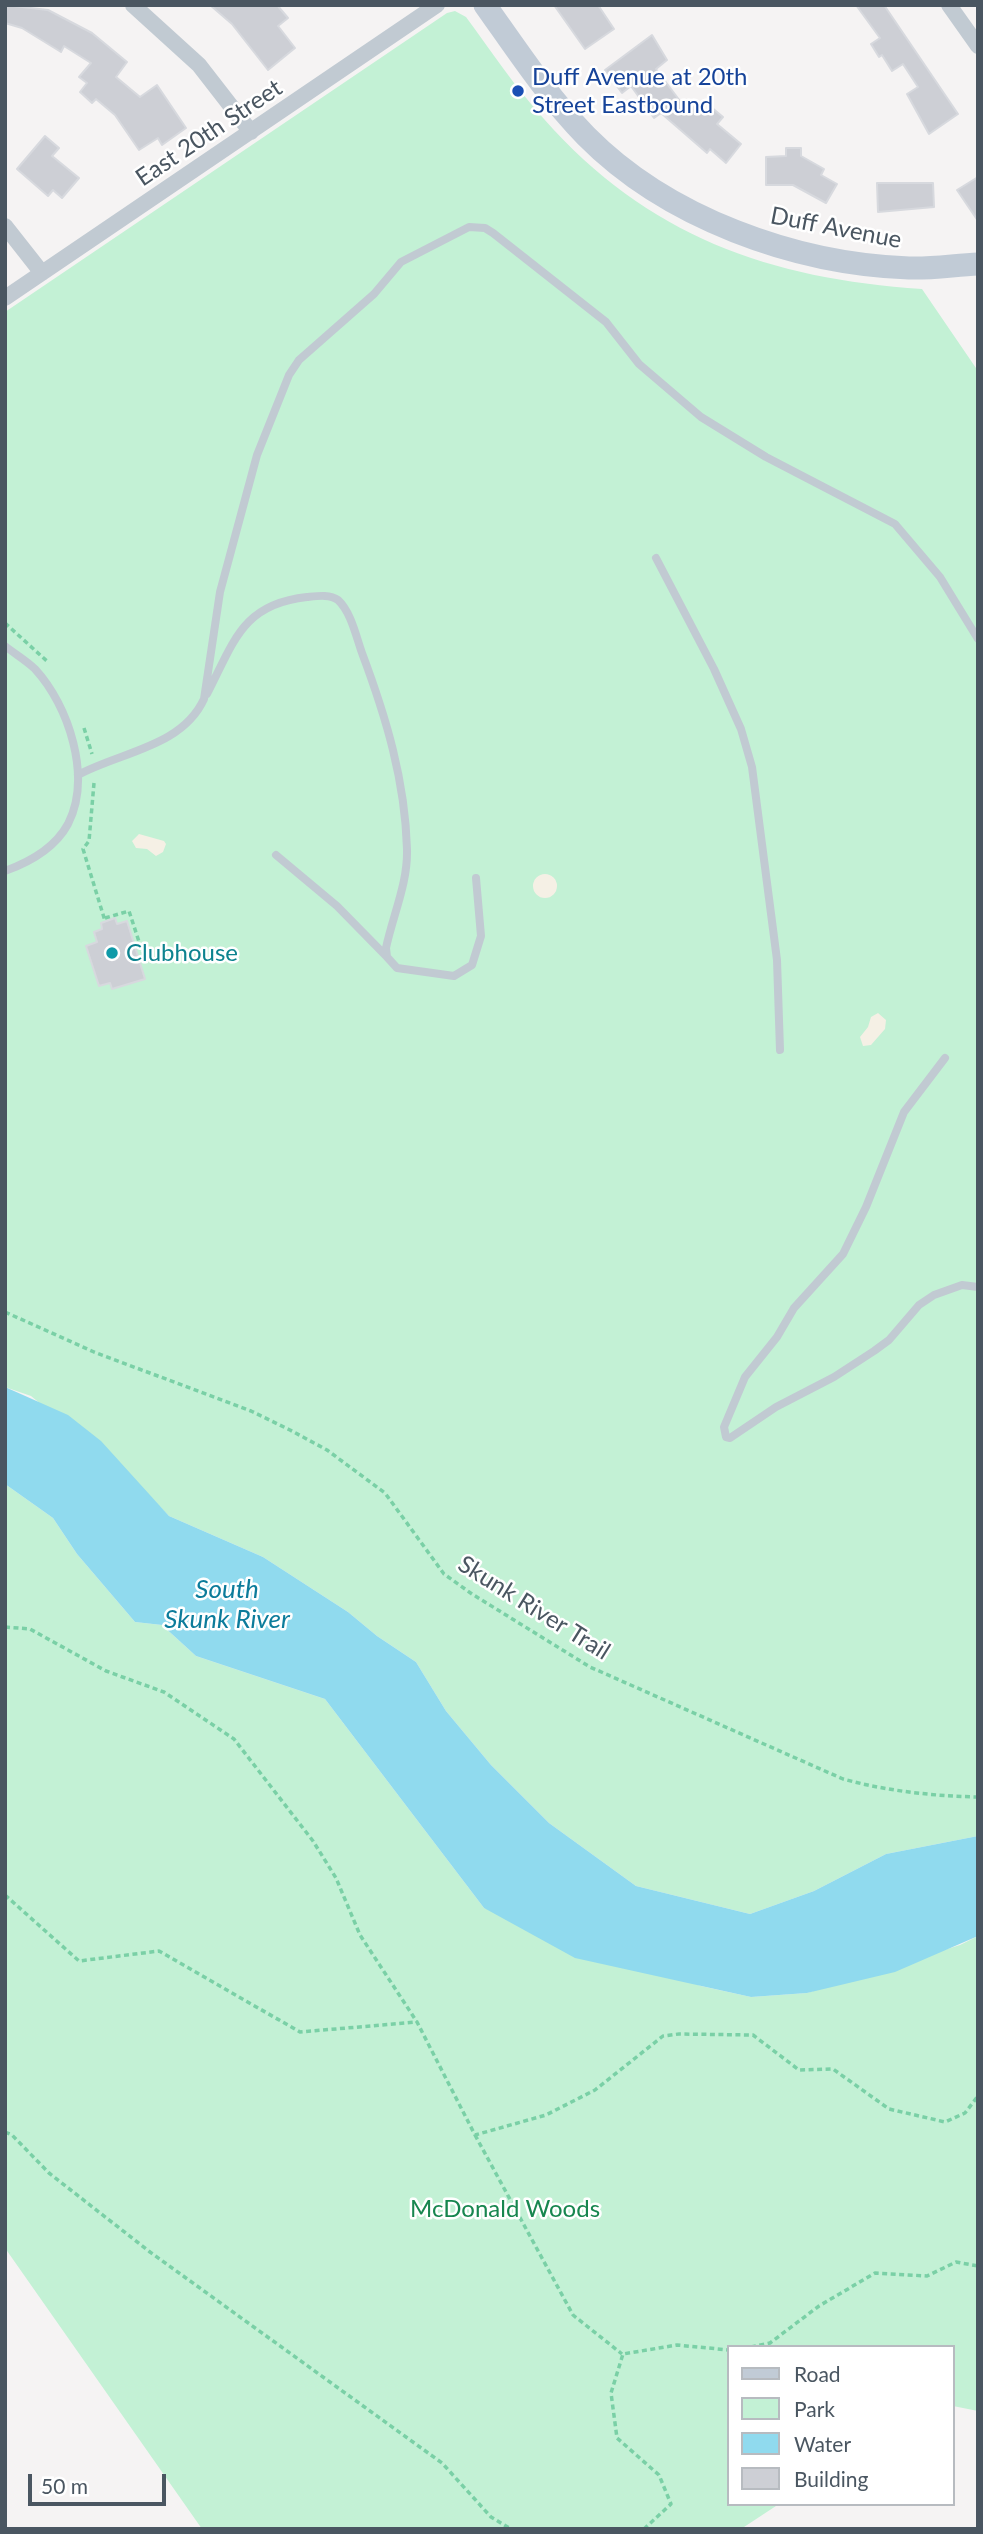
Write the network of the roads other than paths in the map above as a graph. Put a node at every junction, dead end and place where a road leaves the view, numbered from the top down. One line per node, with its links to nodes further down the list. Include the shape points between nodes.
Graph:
1 (133, 5): 6 (street, via 199,65)
2 (437, 5): 6 (street, East 20th Street)
3 (485, 5): 8 (main road, Duff Avenue, via 550,97 587,138 708,220 755,240 856,263 910,268)
4 (953, 7): 5 (street)
5 (978, 46)
6 (251, 132): 9 (street, East 20th Street)
7 (5, 226): 9 (street)
8 (978, 264)
9 (41, 273): 10 (street, East 20th Street)
10 (5, 298)
11 (656, 558): 20 (lane, via 708,657 741,729 752,767 777,960)
12 (978, 639): 14 (lane, via 940,578 895,524 766,457 701,417 639,364 600,317 493,233 477,226 401,262 289,375 257,455 220,592)
13 (5, 646): 15 (lane, via 34,668 51,689 67,726)
14 (204, 699): 15 (lane, via 197,714 164,740); 19 (lane, via 252,616 281,600 322,595 336,599 346,611 401,777 407,850)
15 (78, 775): 17 (lane, via 68,825 30,862)
16 (276, 855): 19 (lane, via 337,906)
17 (5, 871)
18 (476, 878): 19 (lane, via 480,947 465,972 454,976 397,968)
19 (387, 957)
20 (780, 1050)
21 (945, 1058): 22 (lane, via 904,1112 843,1254 794,1308 745,1377 724,1427 726,1437 858,1362 889,1340 919,1305 934,1296 962,1284)
22 (978, 1287)

